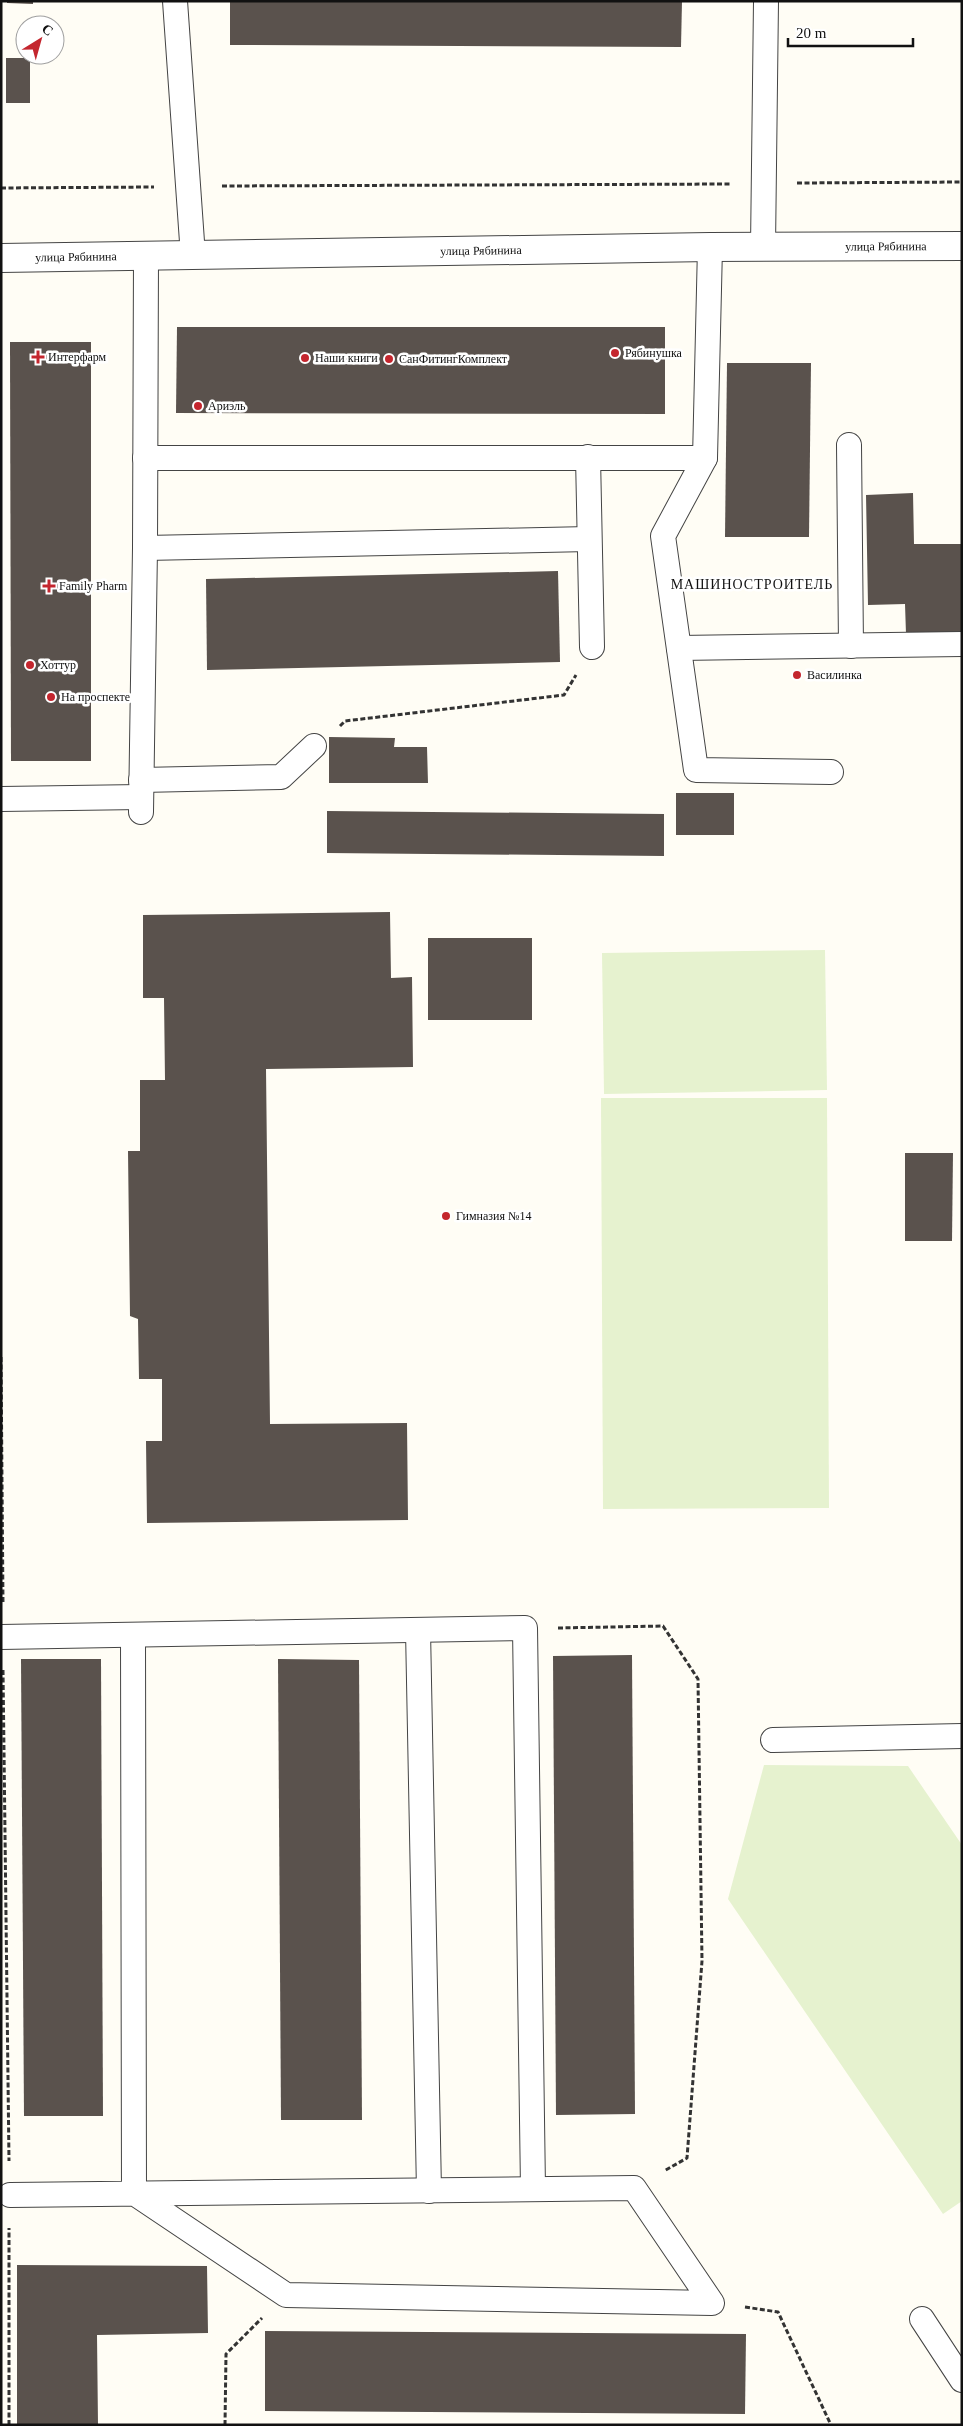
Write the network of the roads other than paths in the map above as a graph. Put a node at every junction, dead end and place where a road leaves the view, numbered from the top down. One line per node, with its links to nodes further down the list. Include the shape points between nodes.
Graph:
1 (175, 1): 7 (lane)
2 (766, 1): 5 (lane)
3 (962, 246): 5 (street, улица Рябинина)
4 (710, 247): 5 (street, улица Рябинина); 7 (street, улица Рябинина); 12 (lane)
5 (763, 247)
6 (146, 256): 7 (street, улица Рябинина); 8 (street, улица Рябинина); 11 (lane)
7 (193, 256)
8 (1, 258)
9 (848, 445): 16 (lane)
10 (588, 457): 11 (lane); 12 (lane); 13 (lane)
11 (145, 458): 14 (lane)
12 (705, 458): 18 (lane, via 662,536)
13 (589, 540): 14 (lane); 17 (lane)
14 (145, 548): 21 (lane)
15 (962, 644): 16 (lane)
16 (851, 646): 18 (lane)
17 (592, 647)
18 (679, 648): 20 (lane, via 696,770)
19 (314, 746): 21 (lane, via 281,777)
20 (831, 772)
21 (141, 797): 22 (lane)
22 (1, 799)
23 (418, 1630): 24 (lane); 28 (lane, via 525,1628); 29 (lane)
24 (133, 1636): 25 (lane); 30 (lane)
25 (2, 1637)
26 (962, 1736): 27 (lane)
27 (774, 1740)
28 (533, 2189): 29 (lane); 30 (lane, via 634,2188 712,2303 286,2295)
29 (428, 2191): 30 (lane)
30 (134, 2193): 31 (lane)
31 (10, 2194)
32 (922, 2319): 33 (lane)
33 (962, 2380)

